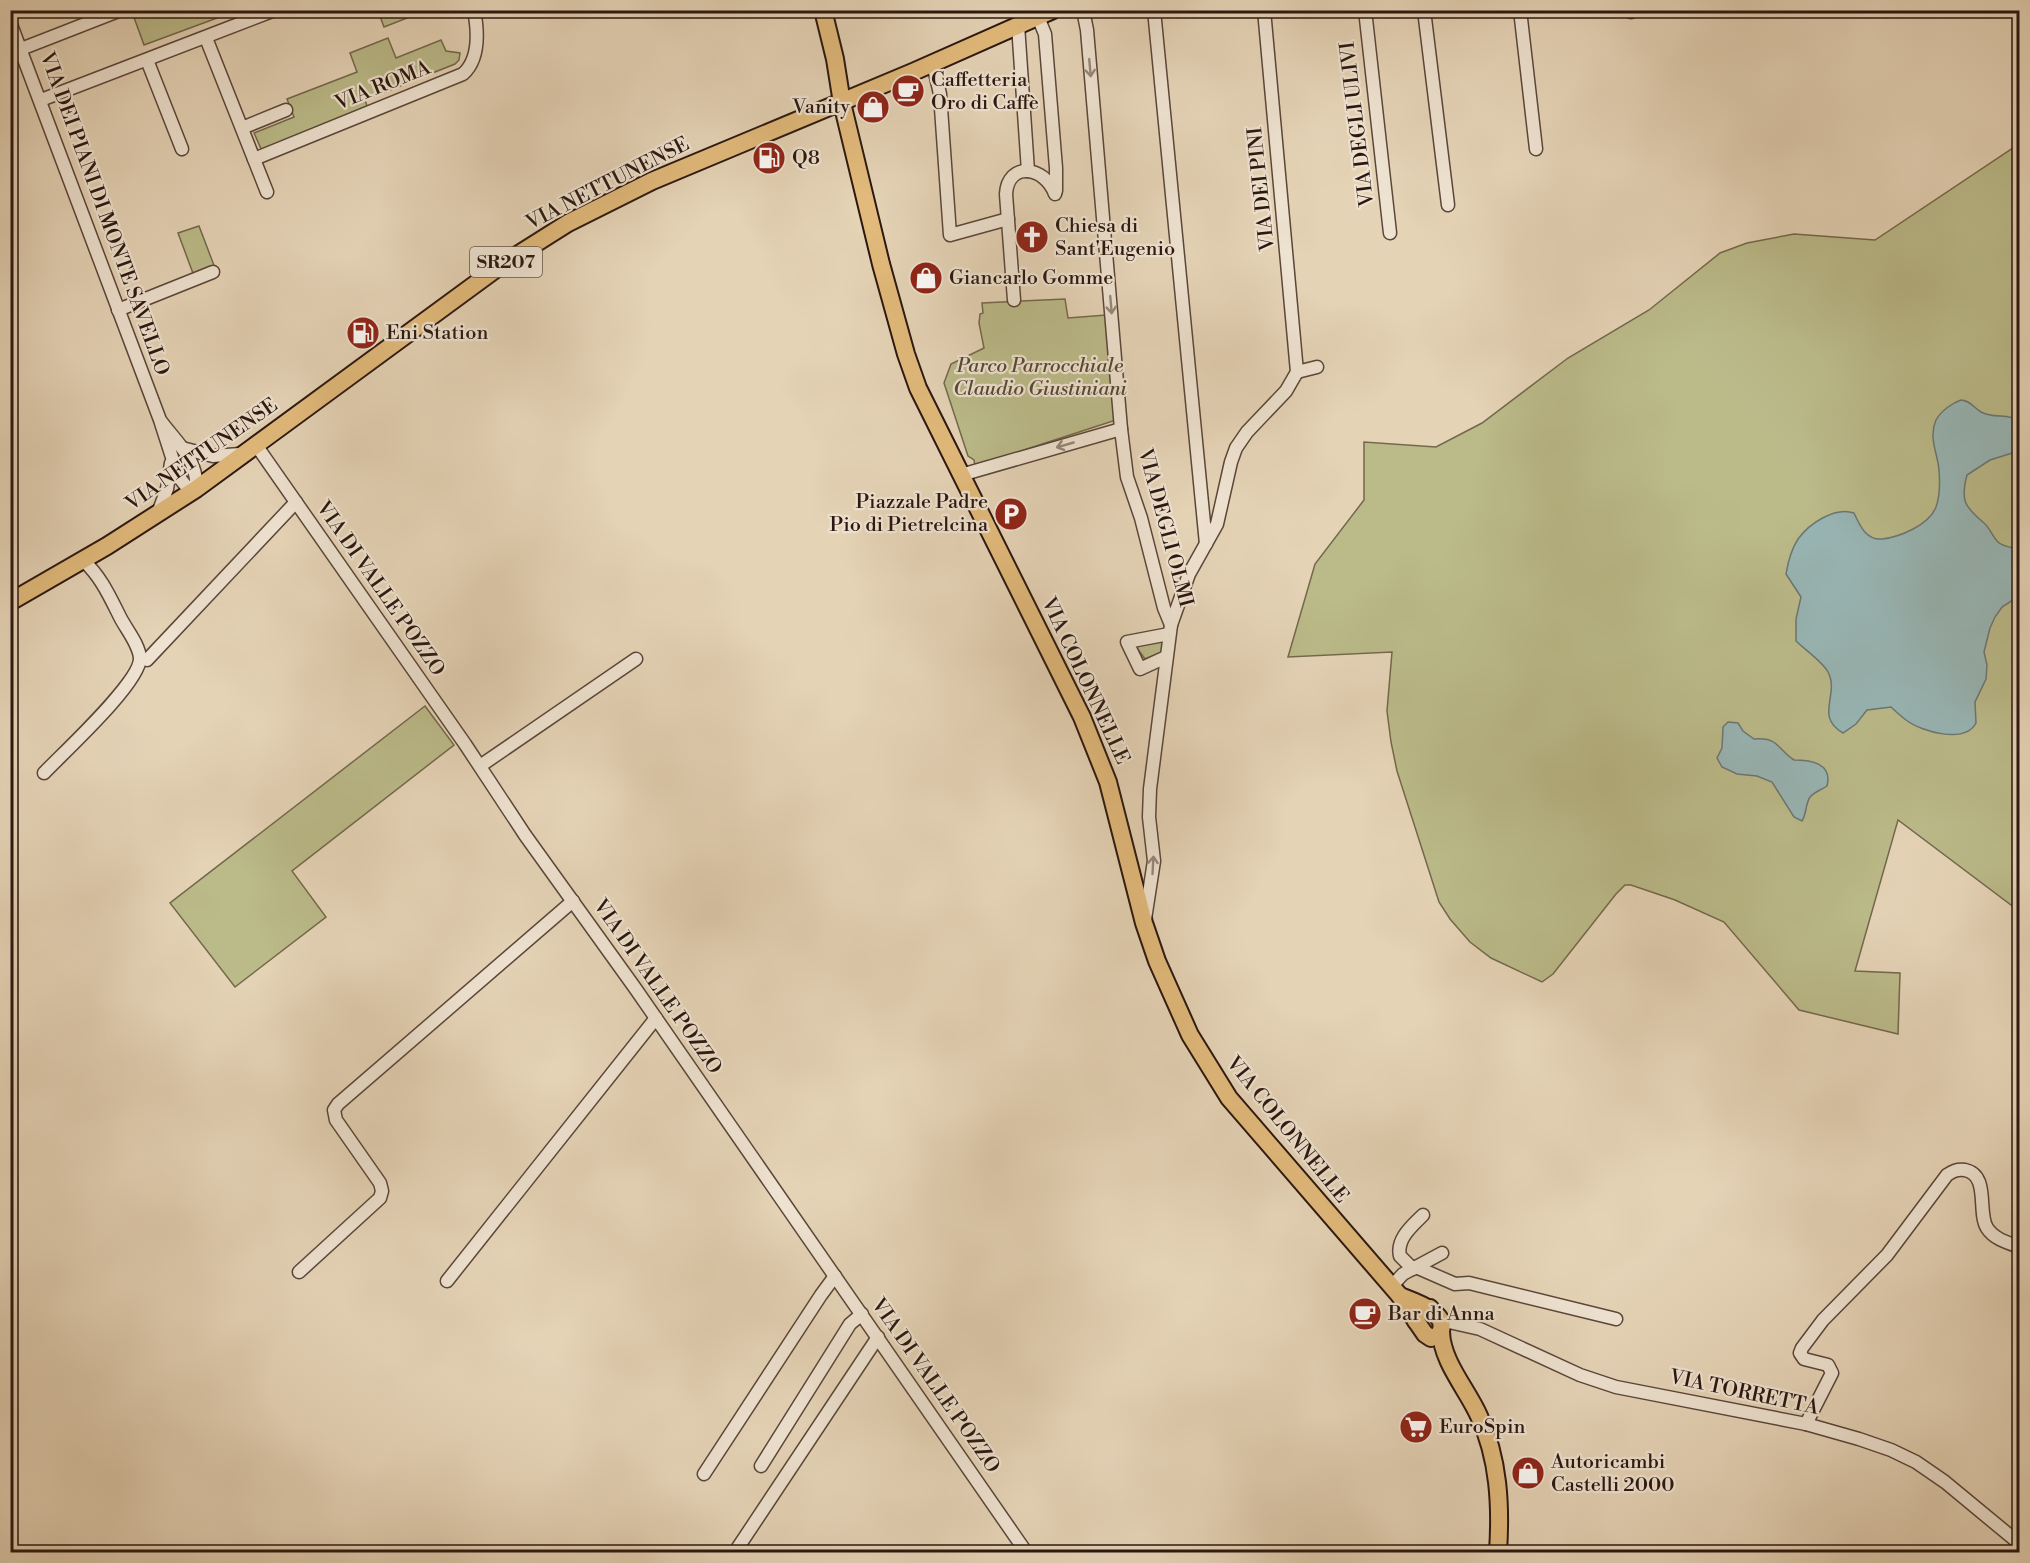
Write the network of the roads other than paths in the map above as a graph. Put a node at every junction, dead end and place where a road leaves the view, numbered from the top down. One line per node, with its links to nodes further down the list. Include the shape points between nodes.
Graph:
1 (121, 10): 15 (street)
2 (275, 10): 14 (street)
3 (474, 10): 24 (street, VIA ROMA, via 475,52 463,74)
4 (823, 10): 19 (main road, VIA COLONNELLE)
5 (1083, 10): 36 (street, VIA DEGLI OLMI, one-way to 36)
6 (1154, 10): 44 (street)
7 (1264, 10): 34 (street, VIA DEI PINI)
8 (1365, 10): 29 (street, VIA DEGLI ULIVI)
9 (1424, 10): 27 (street)
10 (1520, 10): 23 (street)
11 (1045, 14): 13 (main road, VIA NETTUNENSE / SR207); 25 (street, via 1055,194 1044,176)
12 (11, 22): 15 (street, VIA DEI PIANI DI MONTE SAVELLO)
13 (1018, 25): 17 (main road, VIA NETTUNENSE / SR207); 25 (street)
14 (206, 38): 16 (street); 21 (street)
15 (21, 49): 18 (street, VIA DEI PIANI DI MONTE SAVELLO)
16 (147, 60): 18 (street); 22 (street)
17 (933, 64): 19 (main road, VIA NETTUNENSE / SR207); 28 (street, via 940,93 950,235)
18 (41, 100): 32 (street, VIA DEI PIANI DI MONTE SAVELLO)
19 (842, 103): 38 (main road, VIA NETTUNENSE / SR207, via 652,181 546,236); 40 (main road, VIA COLONNELLE, via 906,354 918,388)
20 (286, 110): 21 (street)
21 (242, 128): 24 (street)
22 (182, 148)
23 (1536, 149)
24 (254, 159): 26 (street)
25 (1028, 171): 28 (street, via 1008,183)
26 (267, 192)
27 (1448, 205)
28 (1008, 219): 31 (street)
29 (1390, 233)
30 (213, 272): 32 (street)
31 (1014, 300)
32 (118, 310): 35 (street, VIA DEI PIANI DI MONTE SAVELLO)
33 (1317, 367): 34 (street)
34 (1296, 371): 44 (street, via 1282,397 1236,448 1219,520)
35 (160, 420): 37 (street); 39 (street)
36 (1121, 429): 40 (street, one-way to 40); 47 (street, VIA DEGLI OLMI, via 1127,477)
37 (182, 448): 38 (street, via 213,456); 41 (street, via 195,470)
38 (250, 449): 41 (main road, VIA NETTUNENSE / SR207); 42 (street, VIA DI VALLE POZZO)
39 (172, 459): 41 (street, via 180,480); 43 (street, via 169,483)
40 (961, 475): 54 (main road, VIA COLONNELLE, via 1099,758)
41 (196, 489): 43 (main road, VIA NETTUNENSE / SR207)
42 (296, 502): 50 (street); 51 (street, VIA DI VALLE POZZO)
43 (158, 514): 45 (main road, VIA NETTUNENSE / SR207)
44 (1206, 544): 47 (street, via 1189,574)
45 (83, 560): 46 (main road, VIA NETTUNENSE / SR207); 52 (street, via 103,582 140,661 115,699)
46 (10, 602)
47 (1170, 630): 48 (street); 48 (street, via 1127,642 1140,669)
48 (1166, 657): 54 (street, one-way to 48, via 1154,861 1150,789)
49 (636, 659): 51 (street)
50 (147, 660)
51 (480, 766): 53 (street, VIA DI VALLE POZZO)
52 (44, 773)
53 (573, 902): 55 (street, VIA DI VALLE POZZO); 60 (street, via 338,1104 334,1110 336,1120 380,1183 382,1194)
54 (1144, 923): 63 (main road, VIA COLONNELLE, via 1182,1018 1221,1087)
55 (656, 1018): 61 (street, VIA DI VALLE POZZO); 62 (street)
56 (1423, 1215): 59 (street, via 1406,1233 1399,1248 1400,1256)
57 (2019, 1247): 68 (street, via 1993,1235 1986,1227 1981,1190 1973,1173 1960,1170 1947,1175 1887,1255 1823,1320 1802,1348 1803,1359 1828,1365 1832,1373)
58 (1442, 1253): 59 (street)
59 (1414, 1268): 63 (street, via 1403,1274); 65 (street, via 1455,1284 1469,1283)
60 (299, 1272)
61 (835, 1275): 64 (street, VIA DI VALLE POZZO); 70 (street)
62 (447, 1281)
63 (1396, 1291): 66 (main road, VIA COLONNELLE); 66 (main road, VIA COLONNELLE, via 1425,1334)
64 (862, 1314): 67 (street, VIA DI VALLE POZZO); 69 (street, via 850,1324)
65 (1616, 1319)
66 (1436, 1329): 68 (street, VIA TORRETTA, via 1480,1329 1602,1383); 74 (main road, VIA COLONNELLE, via 1491,1449 1499,1495)
67 (878, 1337): 72 (street); 73 (street, VIA DI VALLE POZZO)
68 (1806, 1424): 71 (street, VIA TORRETTA, via 1876,1444 1916,1462)
69 (761, 1466)
70 (704, 1474)
71 (2019, 1544)
72 (735, 1552)
73 (1026, 1552)
74 (1498, 1552)

